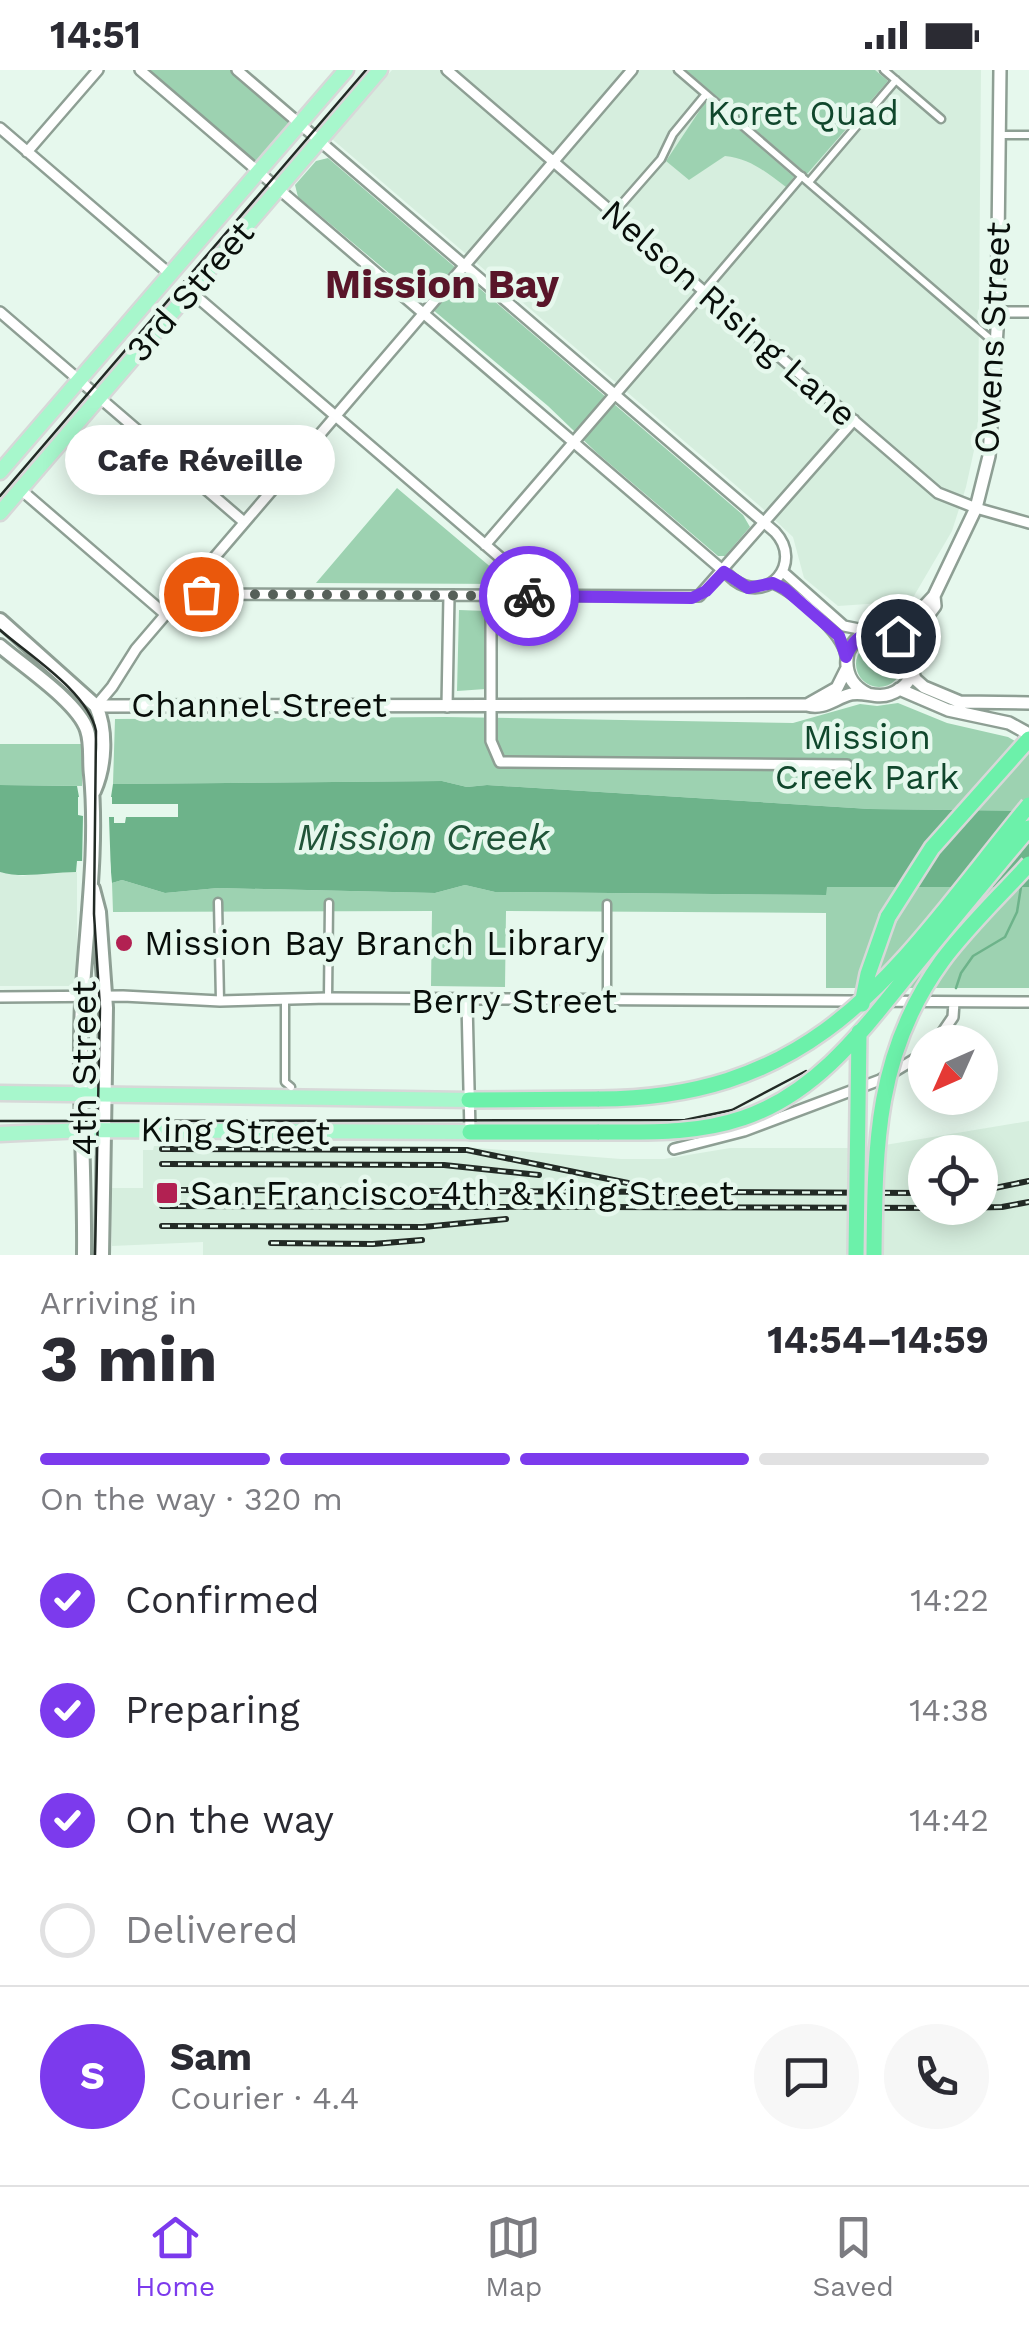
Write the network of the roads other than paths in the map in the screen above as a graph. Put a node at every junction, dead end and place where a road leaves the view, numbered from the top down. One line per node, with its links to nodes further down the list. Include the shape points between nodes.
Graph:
1 (98, 70): 19 (street)
2 (140, 70): 21 (street)
3 (237, 70): 14 (street)
4 (346, 70): 14 (main road, 3rd Street)
5 (380, 70): 18 (main road, 3rd Street)
6 (447, 70): 20 (street, Nelson Rising Lane)
7 (632, 70): 20 (street)
8 (678, 70): 12 (street)
9 (884, 70): 11 (street)
10 (1000, 70): 16 (street, Owens Street)
11 (896, 80): 13 (street); 22 (street)
12 (706, 94): 22 (street); 24 (street, via 673,134 662,160)
13 (941, 119)
14 (300, 124): 18 (street); 21 (main road, 3rd Street)
15 (0, 128): 19 (street)
16 (998, 135): 17 (street); 30 (street, Owens Street)
17 (1029, 135)
18 (319, 141): 23 (main road, 3rd Street); 25 (street)
19 (28, 152): 26 (street)
20 (553, 162): 25 (street); 27 (street, Nelson Rising Lane)
21 (259, 172): 23 (street); 26 (main road, 3rd Street)
22 (805, 179): 27 (street); 33 (street)
23 (278, 188): 28 (main road, 3rd Street); 32 (street)
24 (619, 207)
25 (464, 265): 32 (street); 35 (street)
26 (171, 276): 34 (main road, 3rd Street)
27 (704, 291): 35 (street); 38 (street, Nelson Rising Lane)
28 (190, 292): 36 (main road, 3rd Street); 37 (street)
29 (0, 312): 34 (street)
30 (997, 312): 31 (street); 33 (street, Owens Street)
31 (1029, 312)
32 (424, 313): 37 (street); 39 (street)
33 (997, 344): 42 (street, Owens Street, via 993,425)
34 (80, 380): 36 (street); 40 (main road, 3rd Street)
35 (614, 394): 39 (street); 46 (street)
36 (99, 397): 41 (main road, 3rd Street); 44 (street)
37 (335, 416): 44 (street); 47 (street)
38 (854, 420): 42 (street, Nelson Rising Lane, via 938,493); 46 (street)
39 (574, 442): 47 (street); 48 (street)
40 (0, 472)
41 (20, 489): 43 (main road, 3rd Street); 56 (street)
42 (976, 508): 45 (street, Nelson Rising Lane); 55 (street, Owens Street)
43 (0, 513)
44 (244, 522): 51 (street)
45 (1029, 523)
46 (765, 524): 48 (street); 49 (street, via 784,543)
47 (485, 545): 54 (street, via 531,584)
48 (724, 572): 50 (street, via 748,588); 54 (street, via 692,598)
49 (783, 572): 50 (street); 58 (street, via 844,626)
50 (773, 583): 62 (street, via 839,636)
51 (190, 585): 52 (street, via 201,594); 56 (street)
52 (448, 595): 53 (street); 69 (street)
53 (491, 596): 54 (street); 70 (street)
54 (533, 596)
55 (934, 596): 59 (street, Owens Street); 61 (street, Owens Street, via 935,606 910,639)
56 (164, 614): 68 (street)
57 (0, 620): 68 (main road, Channel Street)
58 (871, 631): 59 (street); 62 (street, via 853,642)
59 (892, 633): 61 (street)
60 (0, 646): 71 (main road, Channel Street)
61 (910, 652): 63 (street)
62 (846, 663): 65 (street, via 856,687); 67 (street, via 836,688)
63 (912, 668): 64 (street); 66 (street, via 924,687 960,702)
64 (899, 689): 65 (street); 72 (street)
65 (868, 694): 67 (street, Channel Street)
66 (1029, 703)
67 (807, 705): 70 (street, Channel Street)
68 (96, 706): 69 (street, Channel Street); 71 (main road); 74 (main road, 4th Street, via 102,756)
69 (447, 706): 70 (street, Channel Street)
70 (490, 706): 73 (street, via 490,741 497,759 509,764)
71 (81, 715): 74 (main road, 4th Street, via 90,740)
72 (1029, 736): 106 (highway, bridge, via 916,868 876,946 858,1038)
73 (847, 765)
74 (93, 795): 78 (main road, 4th Street)
75 (1029, 805): 98 (highway, bridge, via 885,979 835,1026 786,1056 732,1080 676,1094)
76 (1029, 828): 101 (highway, bridge, via 831,1065 773,1106 683,1131)
77 (1029, 864): 107 (highway, bridge, via 941,962 904,1027 877,1129)
78 (92, 878): 83 (main road, 4th Street); 84 (main road, 4th Street)
79 (218, 902): 87 (street)
80 (329, 903): 85 (street)
81 (606, 904): 89 (street)
82 (0, 997): 83 (street, Berry Street)
83 (82, 997): 84 (street, Berry Street); 96 (main road, 4th Street)
84 (105, 997): 87 (street, Berry Street); 97 (main road, 4th Street)
85 (328, 998): 86 (street, Berry Street); 88 (street, Berry Street)
86 (285, 1000): 87 (street, Berry Street); 94 (street, via 285,1082)
87 (220, 1001)
88 (467, 1002): 89 (street, Berry Street); 98 (street)
89 (607, 1002): 90 (street, Berry Street)
90 (954, 1002): 91 (street, Berry Street); 92 (street)
91 (1029, 1002)
92 (948, 1025)
93 (908, 1065): 103 (street, via 744,1132)
94 (292, 1086)
95 (0, 1094): 96 (main road, King Street)
96 (80, 1094): 97 (main road, King Street); 99 (main road, 4th Street)
97 (106, 1094): 98 (main road, King Street); 100 (main road, 4th Street)
98 (469, 1100): 101 (street)
99 (83, 1130): 100 (main road, King Street); 102 (main road, King Street); 104 (main road, 4th Street)
100 (104, 1130): 101 (main road, King Street); 105 (main road, 4th Street)
101 (470, 1132)
102 (0, 1134)
103 (674, 1150)
104 (84, 1255)
105 (102, 1255)
106 (856, 1255)
107 (874, 1255)

